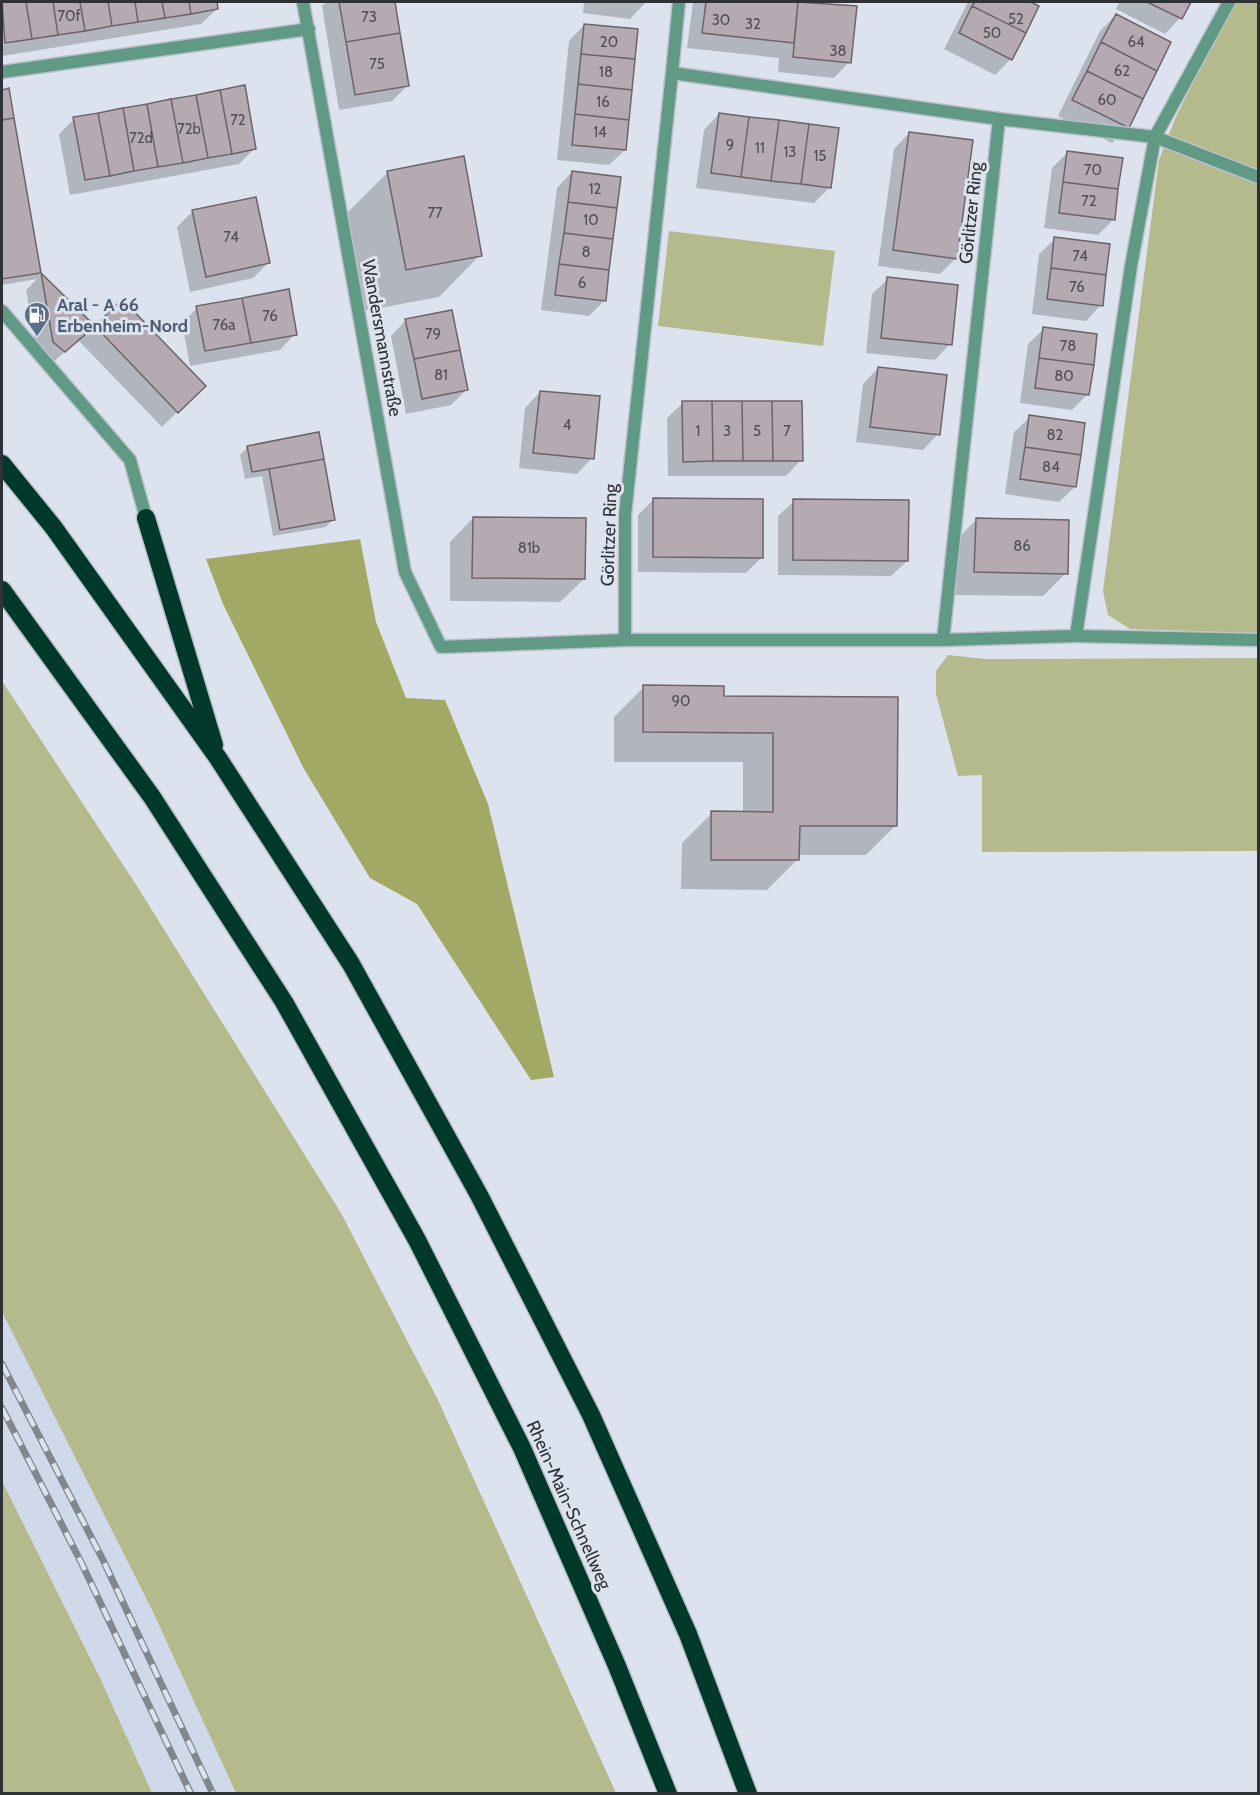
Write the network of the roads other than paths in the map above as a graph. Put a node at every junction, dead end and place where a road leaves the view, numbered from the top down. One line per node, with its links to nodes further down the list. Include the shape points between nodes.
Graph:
1 (303, 2): 4 (street, Wandersmannstraße)
2 (679, 2): 6 (street, Görlitzer Ring)
3 (1229, 2): 8 (street)
4 (309, 29): 5 (street); 15 (street, Wandersmannstraße, via 405,572 441,647)
5 (2, 72)
6 (672, 73): 7 (street); 15 (street, Görlitzer Ring, via 626,515)
7 (999, 119): 8 (street); 16 (street, Görlitzer Ring)
8 (1155, 137): 9 (street); 14 (street, via 1131,266)
9 (1258, 177)
10 (2, 311): 12 (street, via 130,460)
11 (2, 464): 18 (highway, via 54,528)
12 (146, 518): 18 (highway)
13 (2, 590): 19 (highway, Rhein-Main-Schnellweg, via 152,797 278,992 417,1240 522,1448)
14 (1076, 636): 16 (street); 17 (street)
15 (625, 640): 16 (street)
16 (943, 640)
17 (1258, 640)
18 (218, 758): 20 (highway, via 351,964 478,1195 591,1415 688,1634)
19 (668, 1794)
20 (748, 1794)

